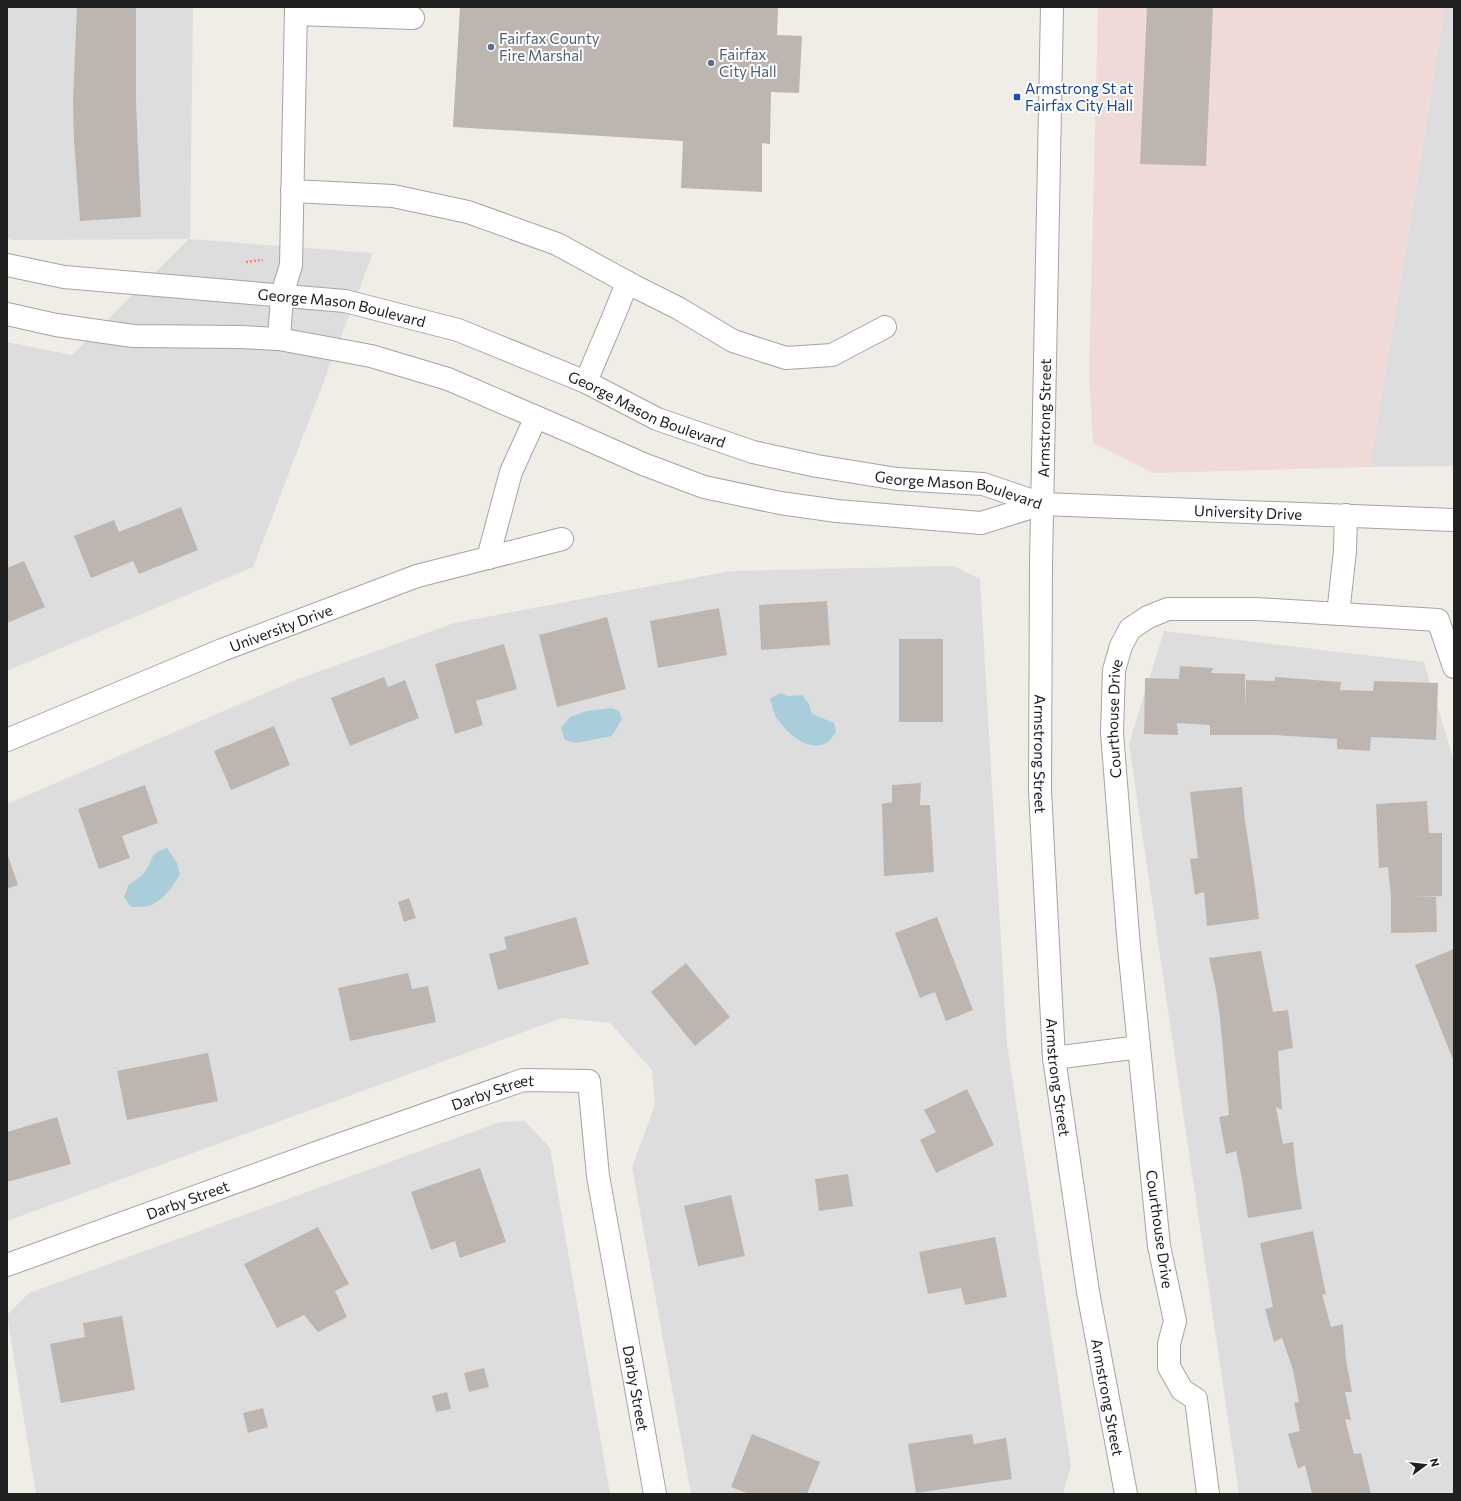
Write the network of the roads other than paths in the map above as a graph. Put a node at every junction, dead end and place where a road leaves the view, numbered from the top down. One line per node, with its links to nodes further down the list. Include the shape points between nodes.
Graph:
1 (1052, 7): 13 (street, Armstrong Street)
2 (296, 10): 3 (street); 4 (street)
3 (414, 18)
4 (292, 191): 6 (street, via 393,196 468,212 557,244); 7 (street, via 291,265)
5 (7, 265): 7 (street, George Mason Boulevard, via 64,277)
6 (627, 282): 9 (street, via 678,308 733,341 786,358 832,355); 11 (street)
7 (282, 295): 10 (street); 11 (street, George Mason Boulevard, via 346,301 458,330)
8 (7, 314): 10 (street, George Mason Boulevard, via 56,325 134,336)
9 (886, 328)
10 (279, 339): 12 (street, George Mason Boulevard, via 370,356 448,379)
11 (586, 382): 13 (street, George Mason Boulevard, via 657,419 753,452 897,479 983,484)
12 (536, 417): 13 (street, George Mason Boulevard, via 643,464 704,487 780,503 837,511 981,522); 17 (street, via 511,472)
13 (1042, 504): 14 (street, University Drive); 22 (street, Armstrong Street, via 1040,791)
14 (1346, 515): 15 (street, University Drive); 18 (street)
15 (1454, 520)
16 (562, 539): 17 (street, University Drive)
17 (488, 558): 20 (street, University Drive, via 417,576 222,650)
18 (1338, 614): 19 (street, Courthouse Drive, via 1438,620); 21 (street, Courthouse Drive, via 1256,609 1168,609 1148,617 1130,629 1121,646 1114,670 1112,733)
19 (1454, 667)
20 (7, 740)
21 (1139, 1047): 22 (street); 26 (street, Courthouse Drive, via 1159,1246 1175,1321 1169,1344 1169,1367 1182,1390 1196,1399)
22 (1054, 1058): 25 (street, Armstrong Street, via 1088,1292)
23 (7, 1265): 24 (street, Darby Street, via 523,1080 588,1081 598,1176)
24 (655, 1494)
25 (1126, 1494)
26 (1208, 1494)

